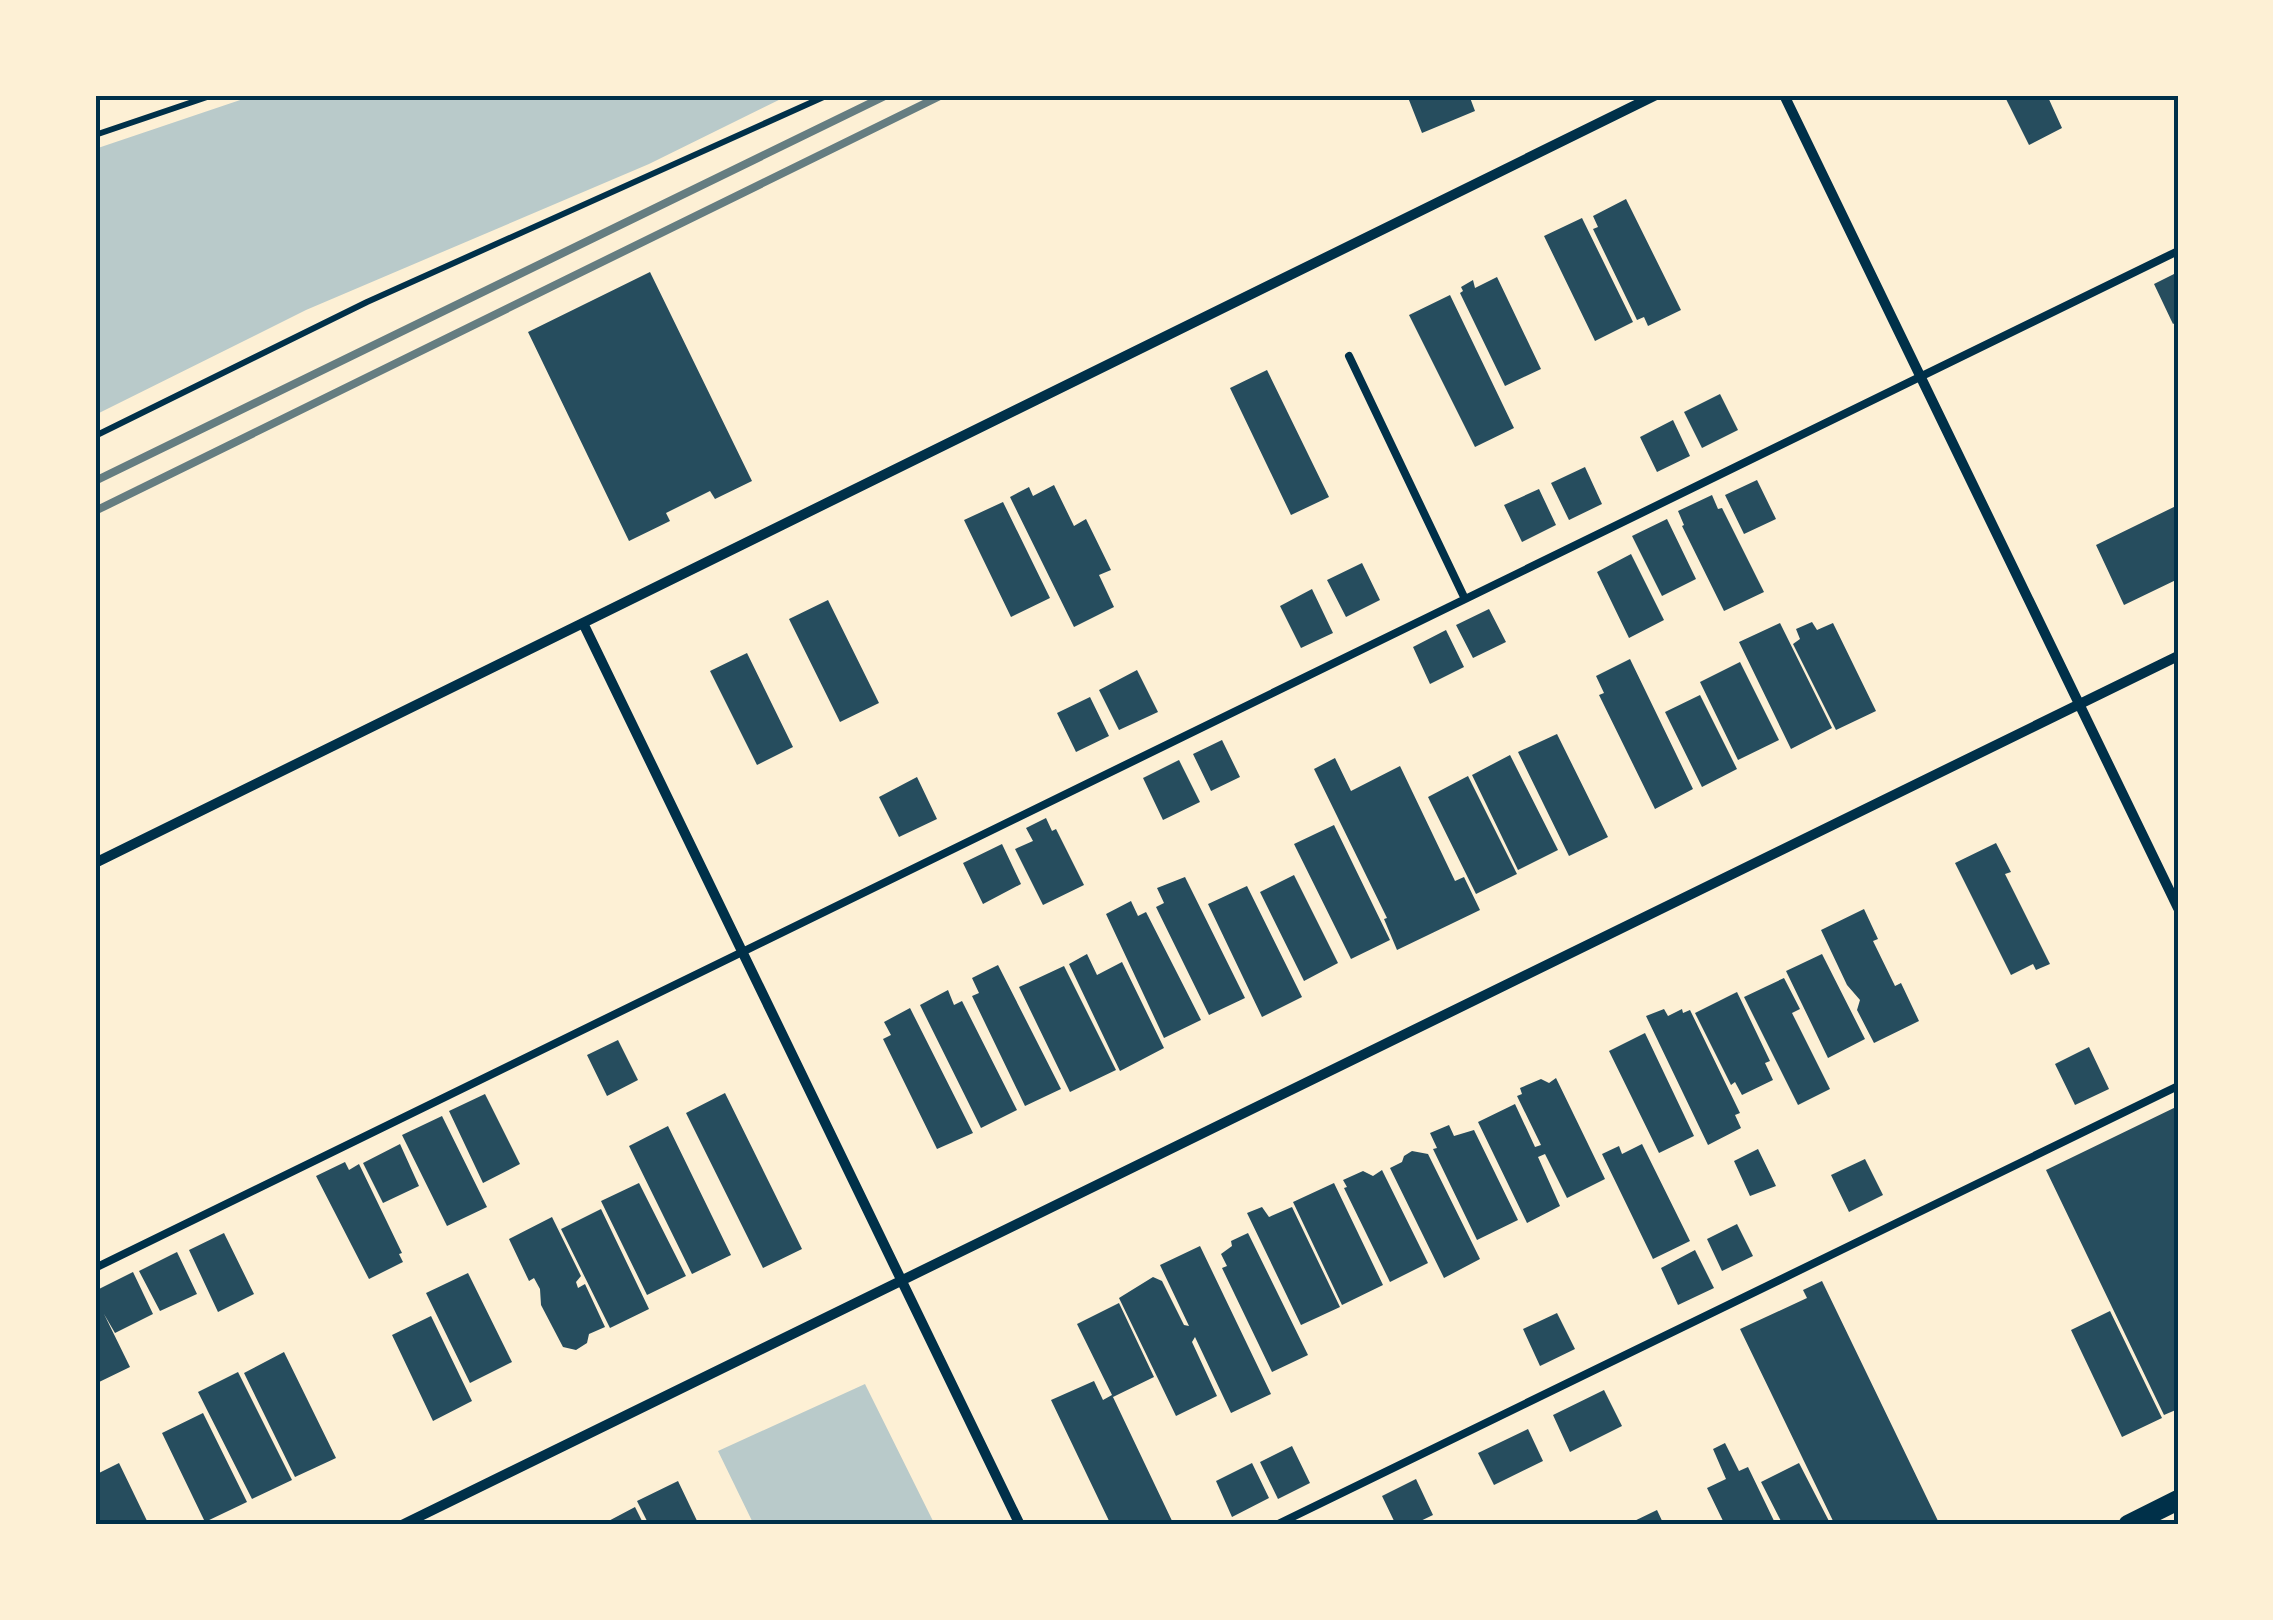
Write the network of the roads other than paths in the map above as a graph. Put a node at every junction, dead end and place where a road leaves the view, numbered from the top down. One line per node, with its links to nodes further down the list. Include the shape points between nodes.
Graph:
1 (1656, 95): 7 (street)
2 (1784, 95): 5 (street)
3 (2178, 251): 5 (lane)
4 (1349, 356): 6 (lane)
5 (1920, 377): 6 (lane); 9 (street)
6 (1465, 599): 12 (lane)
7 (583, 623): 10 (street); 12 (street)
8 (2178, 656): 9 (street)
9 (2080, 704): 11 (street); 15 (street)
10 (95, 863)
11 (2178, 908)
12 (742, 952): 14 (lane); 15 (street)
13 (2178, 1086): 19 (lane)
14 (95, 1268)
15 (902, 1280): 17 (street); 18 (street)
16 (2178, 1500): 20 (main road)
17 (402, 1525)
18 (1020, 1525)
19 (1276, 1525)
20 (2128, 1525)

